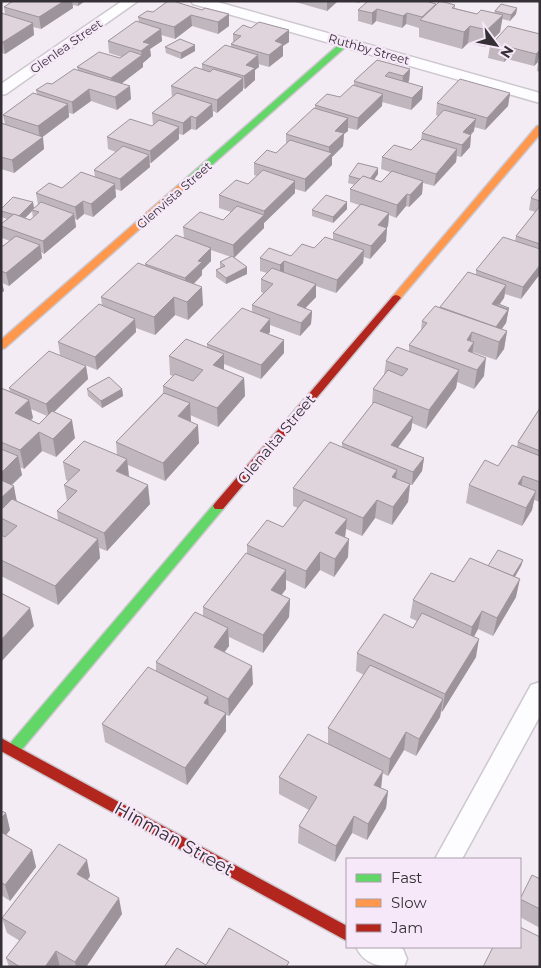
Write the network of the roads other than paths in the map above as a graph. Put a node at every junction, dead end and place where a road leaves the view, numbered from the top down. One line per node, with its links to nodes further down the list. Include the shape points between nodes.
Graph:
1 (131, 1): 4 (street, Glenlea Street)
2 (198, 1): 3 (street, Ruthby Street)
3 (346, 43): 5 (street, Ruthby Street); 7 (street, Glenvista Street)
4 (1, 92)
5 (540, 98)
6 (540, 128): 10 (street, Glenalta Street)
7 (1, 346)
8 (540, 692): 11 (street)
9 (1, 744): 10 (street, Hinman Street)
10 (13, 750): 12 (street, Hinman Street)
11 (449, 858)
12 (346, 933)

